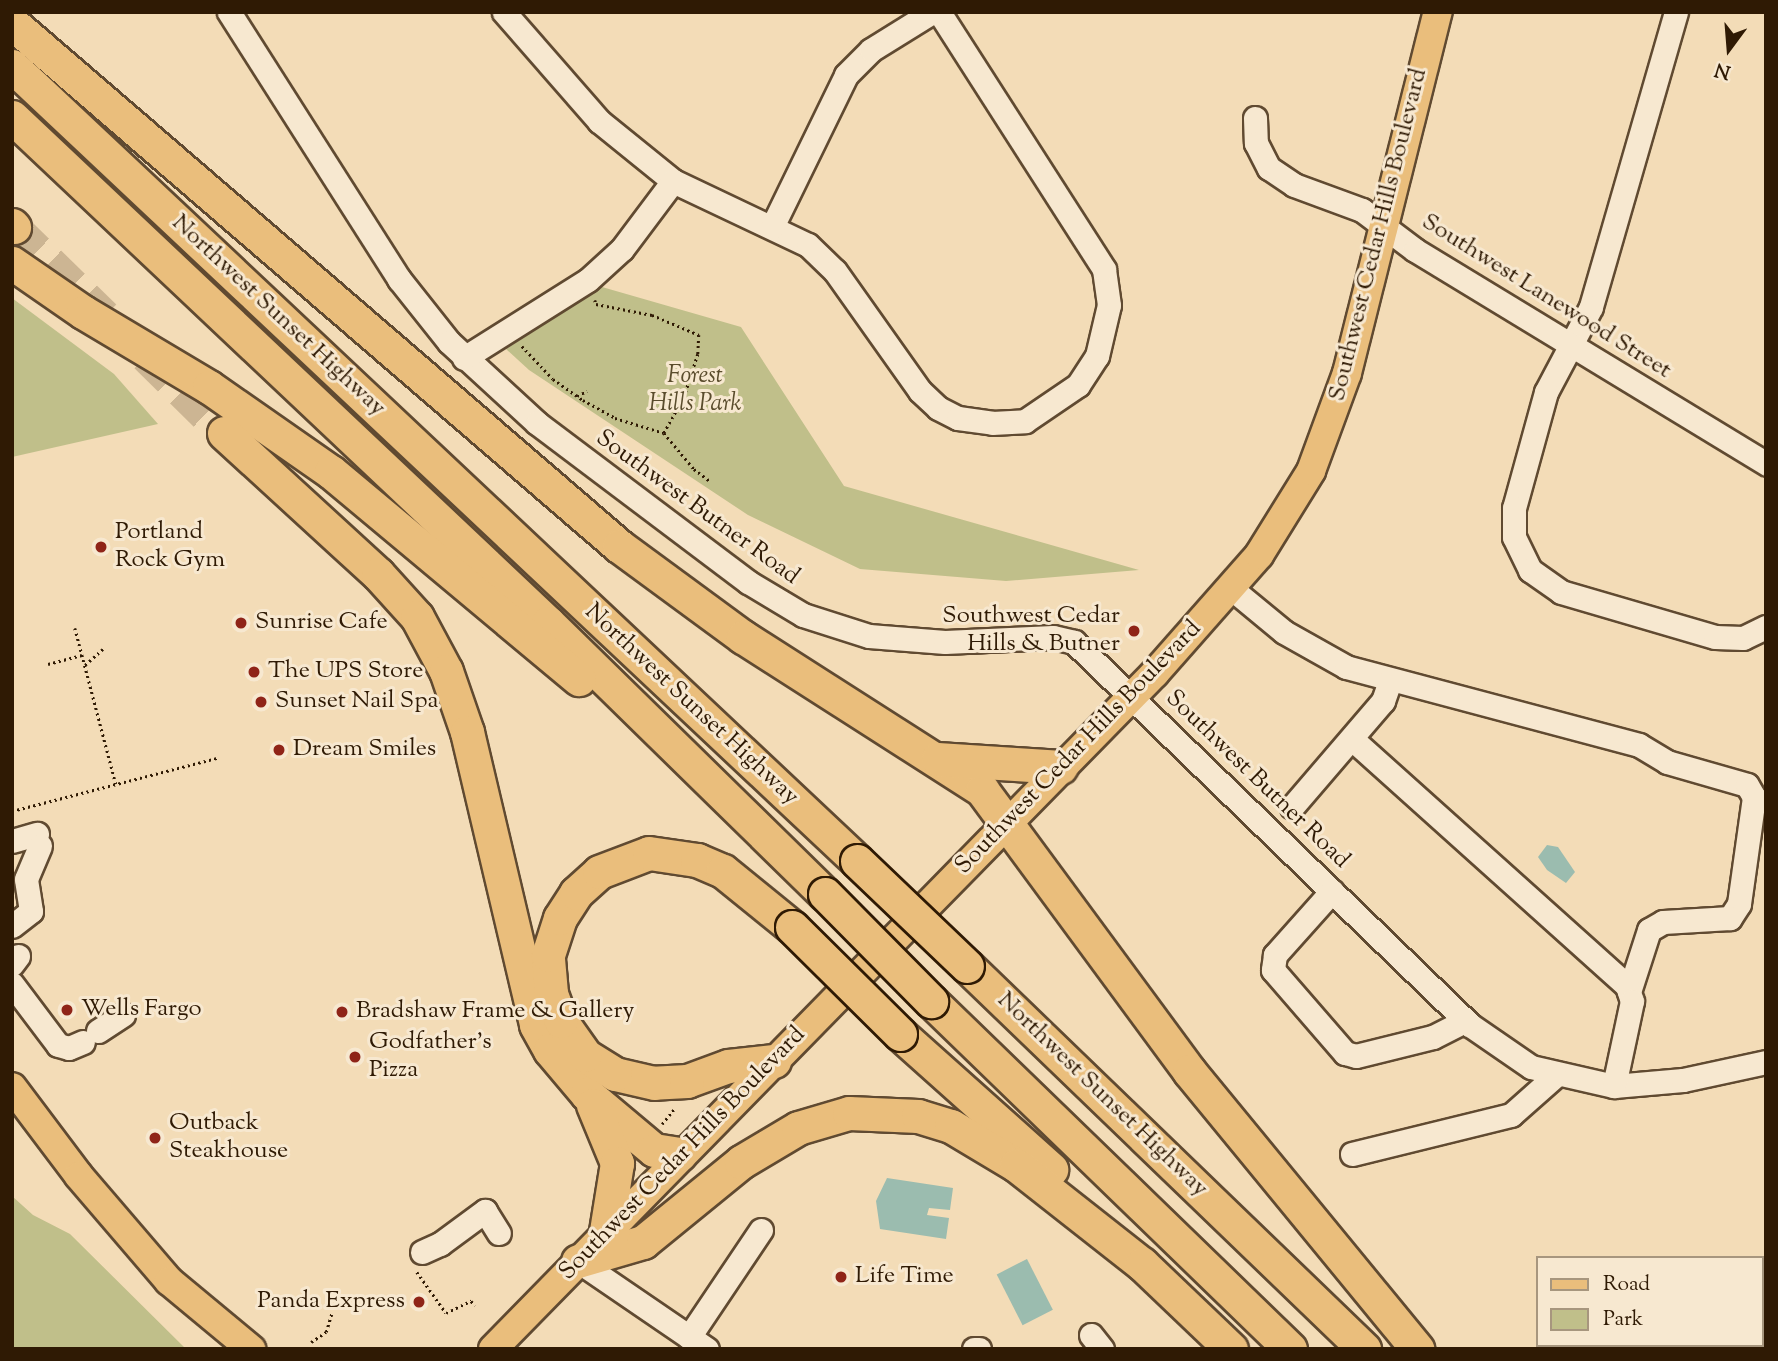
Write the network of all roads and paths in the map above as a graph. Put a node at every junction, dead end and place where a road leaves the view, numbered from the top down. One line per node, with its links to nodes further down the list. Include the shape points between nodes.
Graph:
1 (229, 12): 18 (street, Southwest Butner Road, via 399,279)
2 (504, 12): 11 (street, via 599,121)
3 (932, 12): 13 (street, via 870,50 846,75)
4 (939, 12): 13 (street, via 1104,269 1109,305 1105,333 1097,356 1077,385 1025,421 958,418 937,408 835,271 808,245)
5 (1438, 12): 12 (main road, Southwest Cedar Hills Boulevard)
6 (1675, 12): 17 (street, via 1591,307)
7 (12, 23): 37 (highway, via 619,546 753,644)
8 (12, 66): 74 (highway, Northwest Sunset Highway, bridge, via 857,861)
9 (12, 117): 34 (highway, Northwest Sunset Highway, via 548,623)
10 (1255, 118): 12 (street, Southwest Lanewood Street, via 1256,143 1269,167 1294,185 1362,210)
11 (673, 181): 13 (street); 16 (street, via 629,241 597,272)
12 (1382, 226): 17 (street, Southwest Lanewood Street); 25 (main road, Southwest Cedar Hills Boulevard, via 1347,373 1311,471)
13 (772, 227)
14 (12, 263): 34 (highway, via 83,312 209,387 331,472 564,670)
15 (596, 304): 22 (path, via 653,315 699,335 684,398)
16 (509, 329): 18 (street); 20 (path, via 542,369)
17 (1570, 344): 23 (street, Southwest Lanewood Street); 26 (street, via 1546,392 1514,508 1514,537 1530,569 1560,592 1715,637 1742,638)
18 (464, 358): 33 (street, Southwest Butner Road, via 537,423 692,541 803,615 869,636 911,641 1068,639)
19 (587, 391): 20 (path)
20 (577, 396): 22 (path, via 615,418)
21 (225, 433): 55 (highway, via 378,574 423,629 446,671 467,732 536,1026)
22 (664, 433): 24 (path)
23 (1762, 453)
24 (710, 481)
25 (1232, 589): 32 (street, via 1304,645 1346,667); 33 (main road, Southwest Cedar Hills Boulevard)
26 (1766, 626)
27 (75, 628): 29 (path)
28 (103, 649): 31 (path)
29 (82, 655): 30 (path); 31 (path)
30 (48, 664)
31 (85, 665): 39 (path)
32 (1391, 681): 35 (street, via 1383,701); 47 (street, via 1548,718 1639,745 1667,762 1747,785 1754,797 1739,904 1730,918 1663,922 1650,930)
33 (1133, 695): 38 (main road, Southwest Cedar Hills Boulevard); 44 (street, Southwest Butner Road)
34 (633, 710): 73 (highway, Northwest Sunset Highway, bridge)
35 (1352, 738): 40 (street); 47 (street, via 1628,986)
36 (217, 758): 39 (path)
37 (933, 758): 38 (highway); 42 (highway, via 982,790)
38 (1061, 767): 42 (main road, Southwest Cedar Hills Boulevard)
39 (116, 784): 41 (path)
40 (1292, 807)
41 (12, 811)
42 (1006, 820): 50 (main road, Southwest Cedar Hills Boulevard); 75 (highway, via 1189,1071)
43 (12, 841): 45 (street, via 38,840 26,878 29,917)
44 (1332, 891): 49 (street, Southwest Butner Road); 49 (street, via 1275,955 1273,970 1345,1054 1356,1056 1433,1037)
45 (12, 926)
46 (12, 984): 48 (street, via 58,1045 69,1048)
47 (1629, 992): 53 (street, via 1632,1001)
48 (123, 1015)
49 (1465, 1021): 52 (street, Southwest Butner Road, via 1492,1044)
50 (774, 1061): 58 (main road, Southwest Cedar Hills Boulevard); 65 (highway, bridge, via 728,1066 687,1081 654,1083 615,1074 585,1055 561,1021 551,993 548,955 559,918 576,893 599,872 649,853 686,857 723,871 792,927 900,1034 1107,1219)
51 (1766, 1062): 53 (street, Southwest Butner Road, via 1683,1080)
52 (1555, 1076): 53 (street, Southwest Butner Road); 59 (street, via 1511,1115)
53 (1614, 1086)
54 (12, 1087): 71 (main road, via 169,1281)
55 (587, 1094): 58 (highway, via 654,1150); 61 (highway, via 611,1140 617,1163)
56 (680, 1102): 57 (path)
57 (654, 1134)
58 (680, 1154): 61 (main road, Southwest Cedar Hills Boulevard)
59 (1352, 1154)
60 (761, 1230): 69 (street)
61 (606, 1231): 64 (main road, Southwest Cedar Hills Boulevard)
62 (499, 1233): 63 (street, via 485,1211)
63 (419, 1261): 66 (path, via 446,1313 471,1301)
64 (578, 1261): 65 (highway, via 643,1242 741,1162 798,1128 849,1113 887,1112 918,1116 980,1141); 69 (street); 70 (main road, Southwest Cedar Hills Boulevard)
65 (1142, 1264): 72 (highway)
66 (475, 1305)
67 (332, 1312): 68 (path, via 326,1332)
68 (311, 1342)
69 (698, 1343)
70 (496, 1347)
71 (251, 1349)
72 (1231, 1349)
73 (1290, 1349)
74 (1364, 1349)
75 (1417, 1349)

